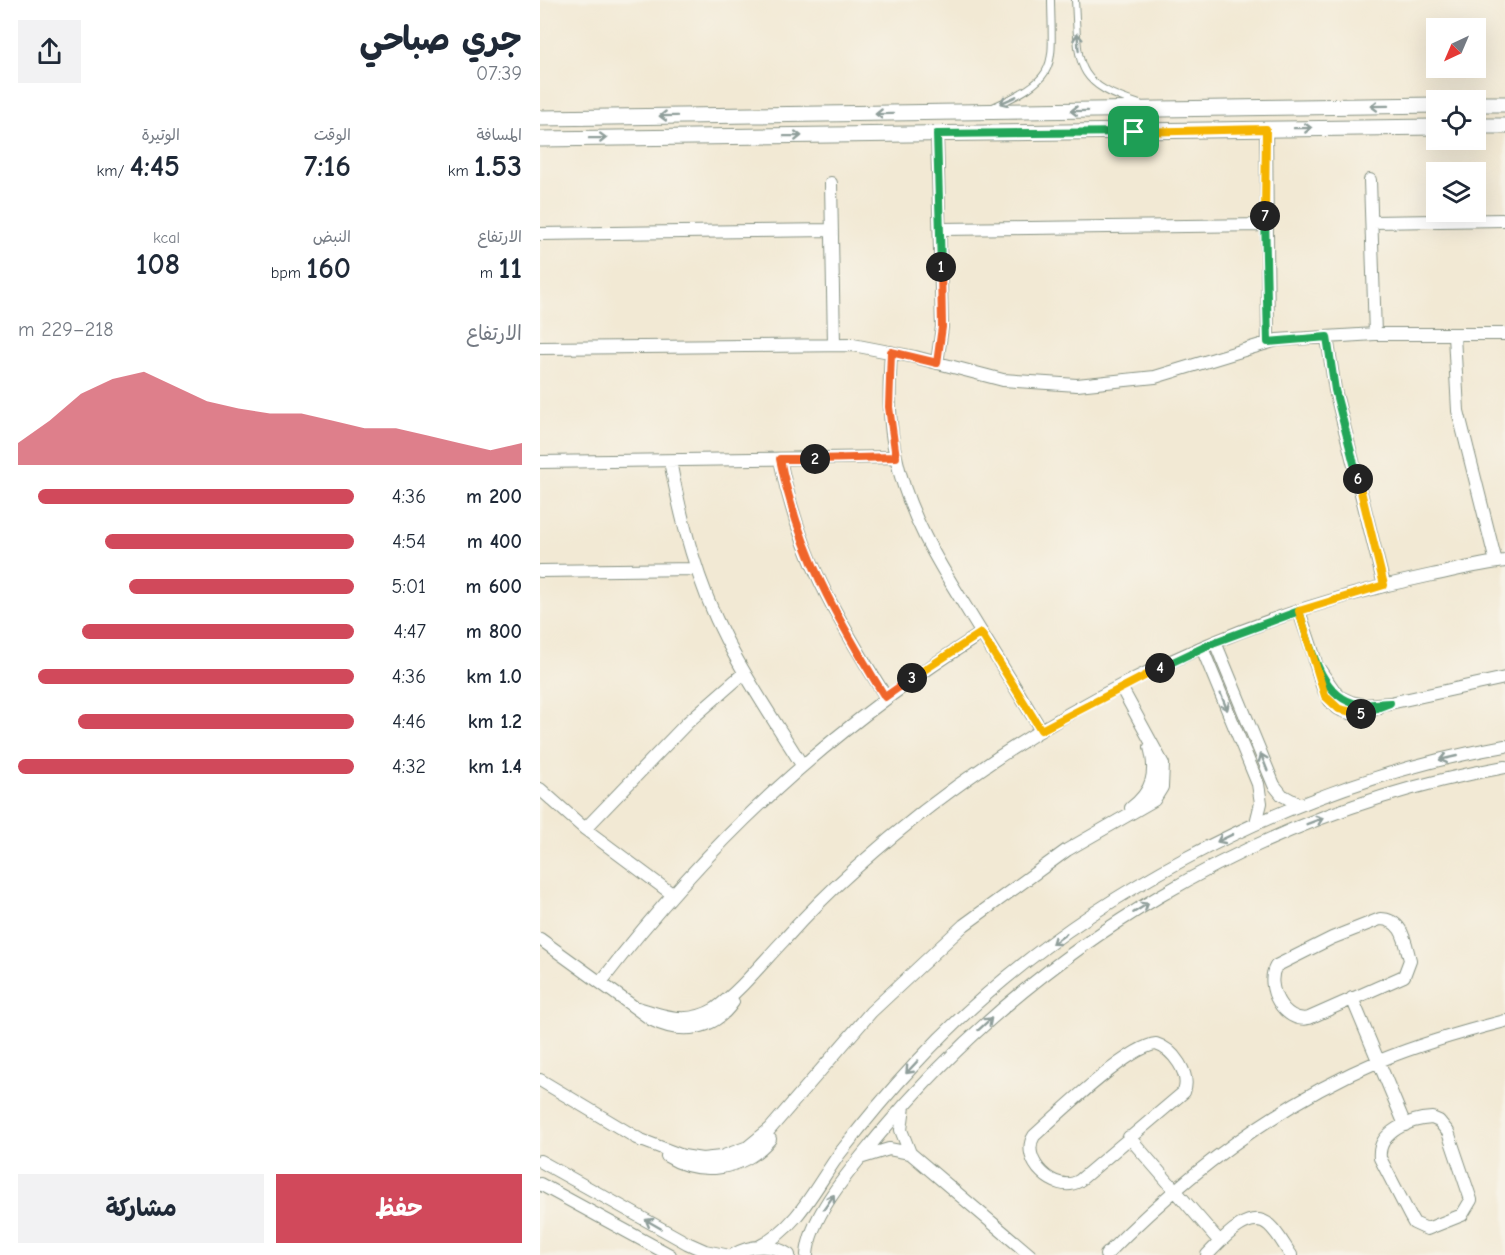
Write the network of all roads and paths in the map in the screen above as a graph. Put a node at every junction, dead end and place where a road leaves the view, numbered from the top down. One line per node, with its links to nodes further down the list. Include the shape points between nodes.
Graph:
1 (1051, 0): 7 (lane, one-way to 7, via 1052,49 1044,75 1024,93)
2 (1075, 0): 6 (lane, one-way to 2, via 1108,93 1090,80 1079,57)
3 (1486, 104): 4 (street)
4 (1505, 104)
5 (1426, 105): 6 (street, one-way to 6)
6 (1171, 110): 7 (street, one-way to 7); 14 (street, via 1167,117 1141,120)
7 (981, 112): 8 (street, one-way to 8)
8 (702, 115): 9 (street, one-way to 9); 16 (street, via 695,127 663,129)
9 (540, 118)
10 (1486, 126): 11 (street)
11 (1505, 126)
12 (1426, 127): 13 (street, one-way to 12)
13 (1266, 129): 14 (street); 22 (street)
14 (1134, 132): 15 (street)
15 (937, 134): 16 (street, one-way to 15); 23 (street)
16 (641, 137): 17 (street, one-way to 16)
17 (540, 139)
18 (1370, 180): 21 (street)
19 (831, 183): 24 (street)
20 (1505, 220): 21 (street)
21 (1372, 222): 26 (street)
22 (1265, 225): 23 (street); 30 (street)
23 (941, 229): 34 (street, via 942,327)
24 (832, 230): 25 (street); 31 (street)
25 (540, 234)
26 (1375, 334): 27 (street); 29 (street)
27 (1454, 334): 28 (street); 39 (street, via 1458,411)
28 (1505, 334)
29 (1327, 337): 30 (street); 42 (street, via 1335,390)
30 (1268, 342): 34 (street, via 1180,371 1104,383 1012,381)
31 (834, 344): 32 (street); 33 (street)
32 (540, 348)
33 (891, 352): 34 (street); 35 (street, via 889,407)
34 (937, 363)
35 (896, 457): 36 (street); 44 (street, via 918,523)
36 (780, 459): 37 (street); 50 (street, via 793,516 813,569 837,619)
37 (670, 461): 38 (street); 40 (street, via 680,516)
38 (540, 462)
39 (1501, 562): 42 (street)
40 (696, 569): 41 (street); 47 (street, via 725,639)
41 (540, 571)
42 (1384, 585): 43 (street)
43 (1299, 611): 45 (street); 48 (street, via 1316,663 1333,691 1344,700 1365,705 1390,703)
44 (981, 633): 50 (street); 52 (street)
45 (1215, 642): 46 (street); 51 (street)
46 (1202, 648): 49 (street); 53 (street, one-way to 53)
47 (744, 673): 55 (street); 60 (street, via 672,737)
48 (1505, 678)
49 (1121, 687): 52 (street); 67 (street, via 1163,764 1162,787 1148,805 1122,816 1058,856 964,925 871,1012 756,1142 721,1157 683,1156 636,1138)
50 (885, 697): 55 (street)
51 (1251, 729): 53 (street); 58 (street, one-way to 51, via 1282,795 1274,785)
52 (1041, 730): 63 (street, via 945,795 856,867 745,982 722,1015 698,1028 670,1028 652,1020)
53 (1238, 734): 59 (street, via 1260,790)
54 (1505, 746): 58 (street, one-way to 58, via 1383,775)
55 (802, 765): 61 (street, via 735,827)
56 (1505, 767): 68 (street, one-way to 56, via 981,1027 1046,973 1191,878 1271,838 1367,802)
57 (540, 789): 60 (street)
58 (1300, 805): 59 (street)
59 (1256, 823): 77 (street, one-way to 77, via 1117,900 1065,934 987,996 890,1091 792,1222)
60 (585, 829): 61 (street)
61 (672, 894): 63 (street)
62 (540, 939): 63 (street)
63 (601, 982)
64 (1352, 998): 64 (street, via 1399,979 1407,971 1410,960 1401,930 1392,921 1380,919 1332,938 1281,961 1272,971 1272,985 1283,1008 1297,1019 1310,1018); 66 (street)
65 (1505, 1021): 66 (street)
66 (1379, 1061): 69 (street); 75 (street, via 1307,1097 1239,1140)
67 (540, 1080)
68 (904, 1105): 71 (street, via 901,1130); 72 (street)
69 (1405, 1125): 69 (street, via 1384,1138 1380,1158 1414,1223 1435,1228 1462,1215 1471,1194 1444,1126 1432,1118)
70 (1129, 1137): 70 (street, via 1179,1097 1186,1085 1184,1072 1162,1046 1143,1046 1105,1074 1034,1136 1029,1149 1034,1163 1051,1179 1068,1186); 75 (street)
71 (910, 1153): 72 (street, via 879,1150); 83 (street)
72 (860, 1159): 82 (street, one-way to 72, via 815,1224)
73 (540, 1161): 79 (street, one-way to 73, via 687,1244)
74 (540, 1184): 78 (street)
75 (1175, 1190): 76 (street); 84 (street)
76 (1221, 1242): 85 (street); 86 (street, via 1248,1221 1258,1220 1268,1224)
77 (760, 1246): 80 (street); 81 (street)
78 (670, 1255)
79 (725, 1255)
80 (733, 1255)
81 (789, 1255)
82 (807, 1255)
83 (1030, 1255)
84 (1106, 1255)
85 (1207, 1255)
86 (1291, 1255)

